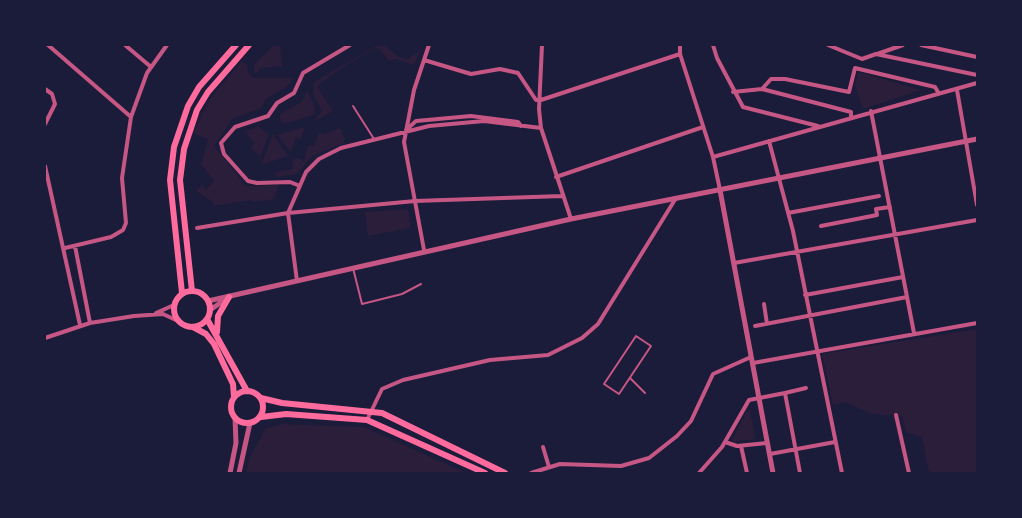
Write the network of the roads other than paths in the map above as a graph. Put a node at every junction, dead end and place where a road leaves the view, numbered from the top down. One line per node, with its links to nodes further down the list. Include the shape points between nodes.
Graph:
1 (48, 45): 32 (street)
2 (125, 45): 19 (street)
3 (167, 45): 19 (street)
4 (236, 45): 75 (main road, via 188,106 174,147 170,180)
5 (249, 45): 74 (main road, via 208,92 197,110 184,149 180,180)
6 (350, 45): 49 (street, via 303,73 294,93 277,103 268,116 235,127 221,143 224,154 248,181 290,182)
7 (429, 45): 18 (street)
8 (542, 45): 28 (street)
9 (680, 45): 14 (street)
10 (713, 45): 26 (street)
11 (829, 45): 17 (street)
12 (903, 45): 15 (street)
13 (921, 45): 16 (street)
14 (680, 54): 28 (street); 36 (street)
15 (876, 54): 17 (street); 21 (street)
16 (977, 57)
17 (862, 59): 20 (street)
18 (424, 60): 28 (street, via 471,74 500,69 518,73 536,100); 38 (street)
19 (151, 67): 32 (street)
20 (855, 68): 24 (street, via 849,92 785,79 771,79); 27 (street, via 935,87)
21 (977, 75)
22 (977, 83): 25 (street)
23 (45, 89): 33 (street, via 55,100)
24 (762, 89): 26 (street); 31 (street, via 851,112)
25 (957, 90): 27 (street); 42 (street)
26 (733, 92): 34 (street, via 743,107)
27 (938, 92): 30 (street)
28 (541, 100): 37 (street)
29 (353, 106): 39 (lane)
30 (871, 111): 31 (street); 44 (street)
31 (851, 116): 34 (street)
32 (131, 117): 65 (street, via 122,178 126,223 123,230)
33 (45, 124)
34 (819, 126): 41 (street)
35 (521, 127): 37 (street); 38 (street, via 484,121); 38 (street, via 518,122 471,116 416,121)
36 (704, 127): 43 (street); 46 (street)
37 (541, 128): 46 (street)
38 (406, 130): 39 (street); 55 (street, via 404,142)
39 (375, 139): 49 (street, via 319,159 306,172)
40 (977, 140): 42 (street)
41 (769, 141): 43 (street); 48 (street)
42 (966, 141): 44 (street); 50 (street)
43 (713, 157): 51 (street)
44 (880, 159): 48 (street); 57 (street)
45 (45, 166): 47 (street)
46 (556, 177): 52 (street)
47 (47, 179): 66 (street)
48 (781, 180): 51 (street); 59 (street)
49 (300, 186): 58 (street)
50 (976, 188): 56 (street)
51 (720, 190): 54 (street); 69 (street)
52 (562, 196): 55 (street); 60 (street)
53 (879, 196): 59 (street)
54 (676, 198): 60 (street); 106 (street, via 598,324 582,338 548,355 490,360 403,380 382,388)
55 (415, 201): 58 (street); 67 (street)
56 (977, 206)
57 (890, 207): 62 (street, via 876,209 877,214); 64 (street)
58 (288, 213): 63 (street); 72 (street)
59 (788, 213): 68 (street)
60 (571, 219): 67 (street)
61 (977, 220): 64 (street)
62 (821, 226)
63 (196, 228)
64 (895, 235): 68 (street); 71 (street)
65 (75, 246): 66 (street); 88 (street)
66 (65, 248): 90 (street)
67 (424, 250): 70 (street)
68 (796, 253): 69 (street); 76 (street)
69 (734, 263): 97 (street)
70 (353, 267): 72 (street); 73 (lane, via 362,304 402,294)
71 (903, 277): 76 (street); 78 (street)
72 (297, 281): 77 (street)
73 (421, 284)
74 (192, 291): 75 (main road); 79 (main road)
75 (182, 293): 81 (main road)
76 (806, 295): 84 (street)
77 (230, 297): 79 (street); 82 (street); 94 (main road, via 218,316)
78 (907, 297): 84 (street); 93 (street)
79 (208, 301): 82 (main road)
80 (764, 304): 89 (street)
81 (174, 305): 83 (street); 86 (main road)
82 (210, 310): 85 (main road)
83 (152, 314): 86 (street); 88 (street)
84 (810, 315): 89 (street); 96 (street)
85 (207, 319): 92 (main road); 94 (main road)
86 (178, 321): 92 (main road)
87 (977, 322): 93 (street)
88 (90, 323): 90 (street)
89 (767, 324): 91 (street)
90 (80, 325): 95 (street)
91 (755, 326)
92 (193, 327): 103 (main road, via 214,344 233,384)
93 (914, 333): 96 (street)
94 (218, 336): 100 (main road)
95 (45, 338)
96 (817, 351): 97 (street); 114 (street)
97 (752, 360): 105 (street); 119 (street, via 713,374 691,421 649,458 621,466)
98 (630, 378): 98 (lane, via 620,394 604,384 636,336 651,346); 101 (lane)
99 (806, 388): 102 (street)
100 (247, 391): 103 (main road); 104 (main road)
101 (645, 393)
102 (785, 393): 105 (street); 117 (street)
103 (234, 397): 109 (main road, via 231,410)
104 (261, 398): 106 (main road); 108 (main road)
105 (760, 398): 112 (street, via 749,400); 113 (street)
106 (370, 410): 110 (street); 123 (main road)
107 (896, 416): 130 (street)
108 (261, 417): 110 (main road, via 286,414); 111 (main road)
109 (235, 418): 111 (main road); 120 (street, via 236,443)
110 (367, 420): 122 (main road)
111 (250, 423): 121 (street)
112 (725, 442): 115 (street); 125 (street)
113 (768, 442): 115 (street); 118 (street)
114 (836, 442): 117 (street); 129 (street)
115 (741, 446): 126 (street)
116 (543, 447): 119 (street)
117 (796, 449): 118 (street); 128 (street)
118 (770, 454): 127 (street)
119 (549, 467): 124 (street)
120 (230, 473)
121 (239, 473)
122 (485, 473)
123 (506, 473)
124 (531, 473)
125 (699, 473)
126 (747, 473)
127 (774, 473)
128 (800, 473)
129 (842, 473)
130 (909, 473)

